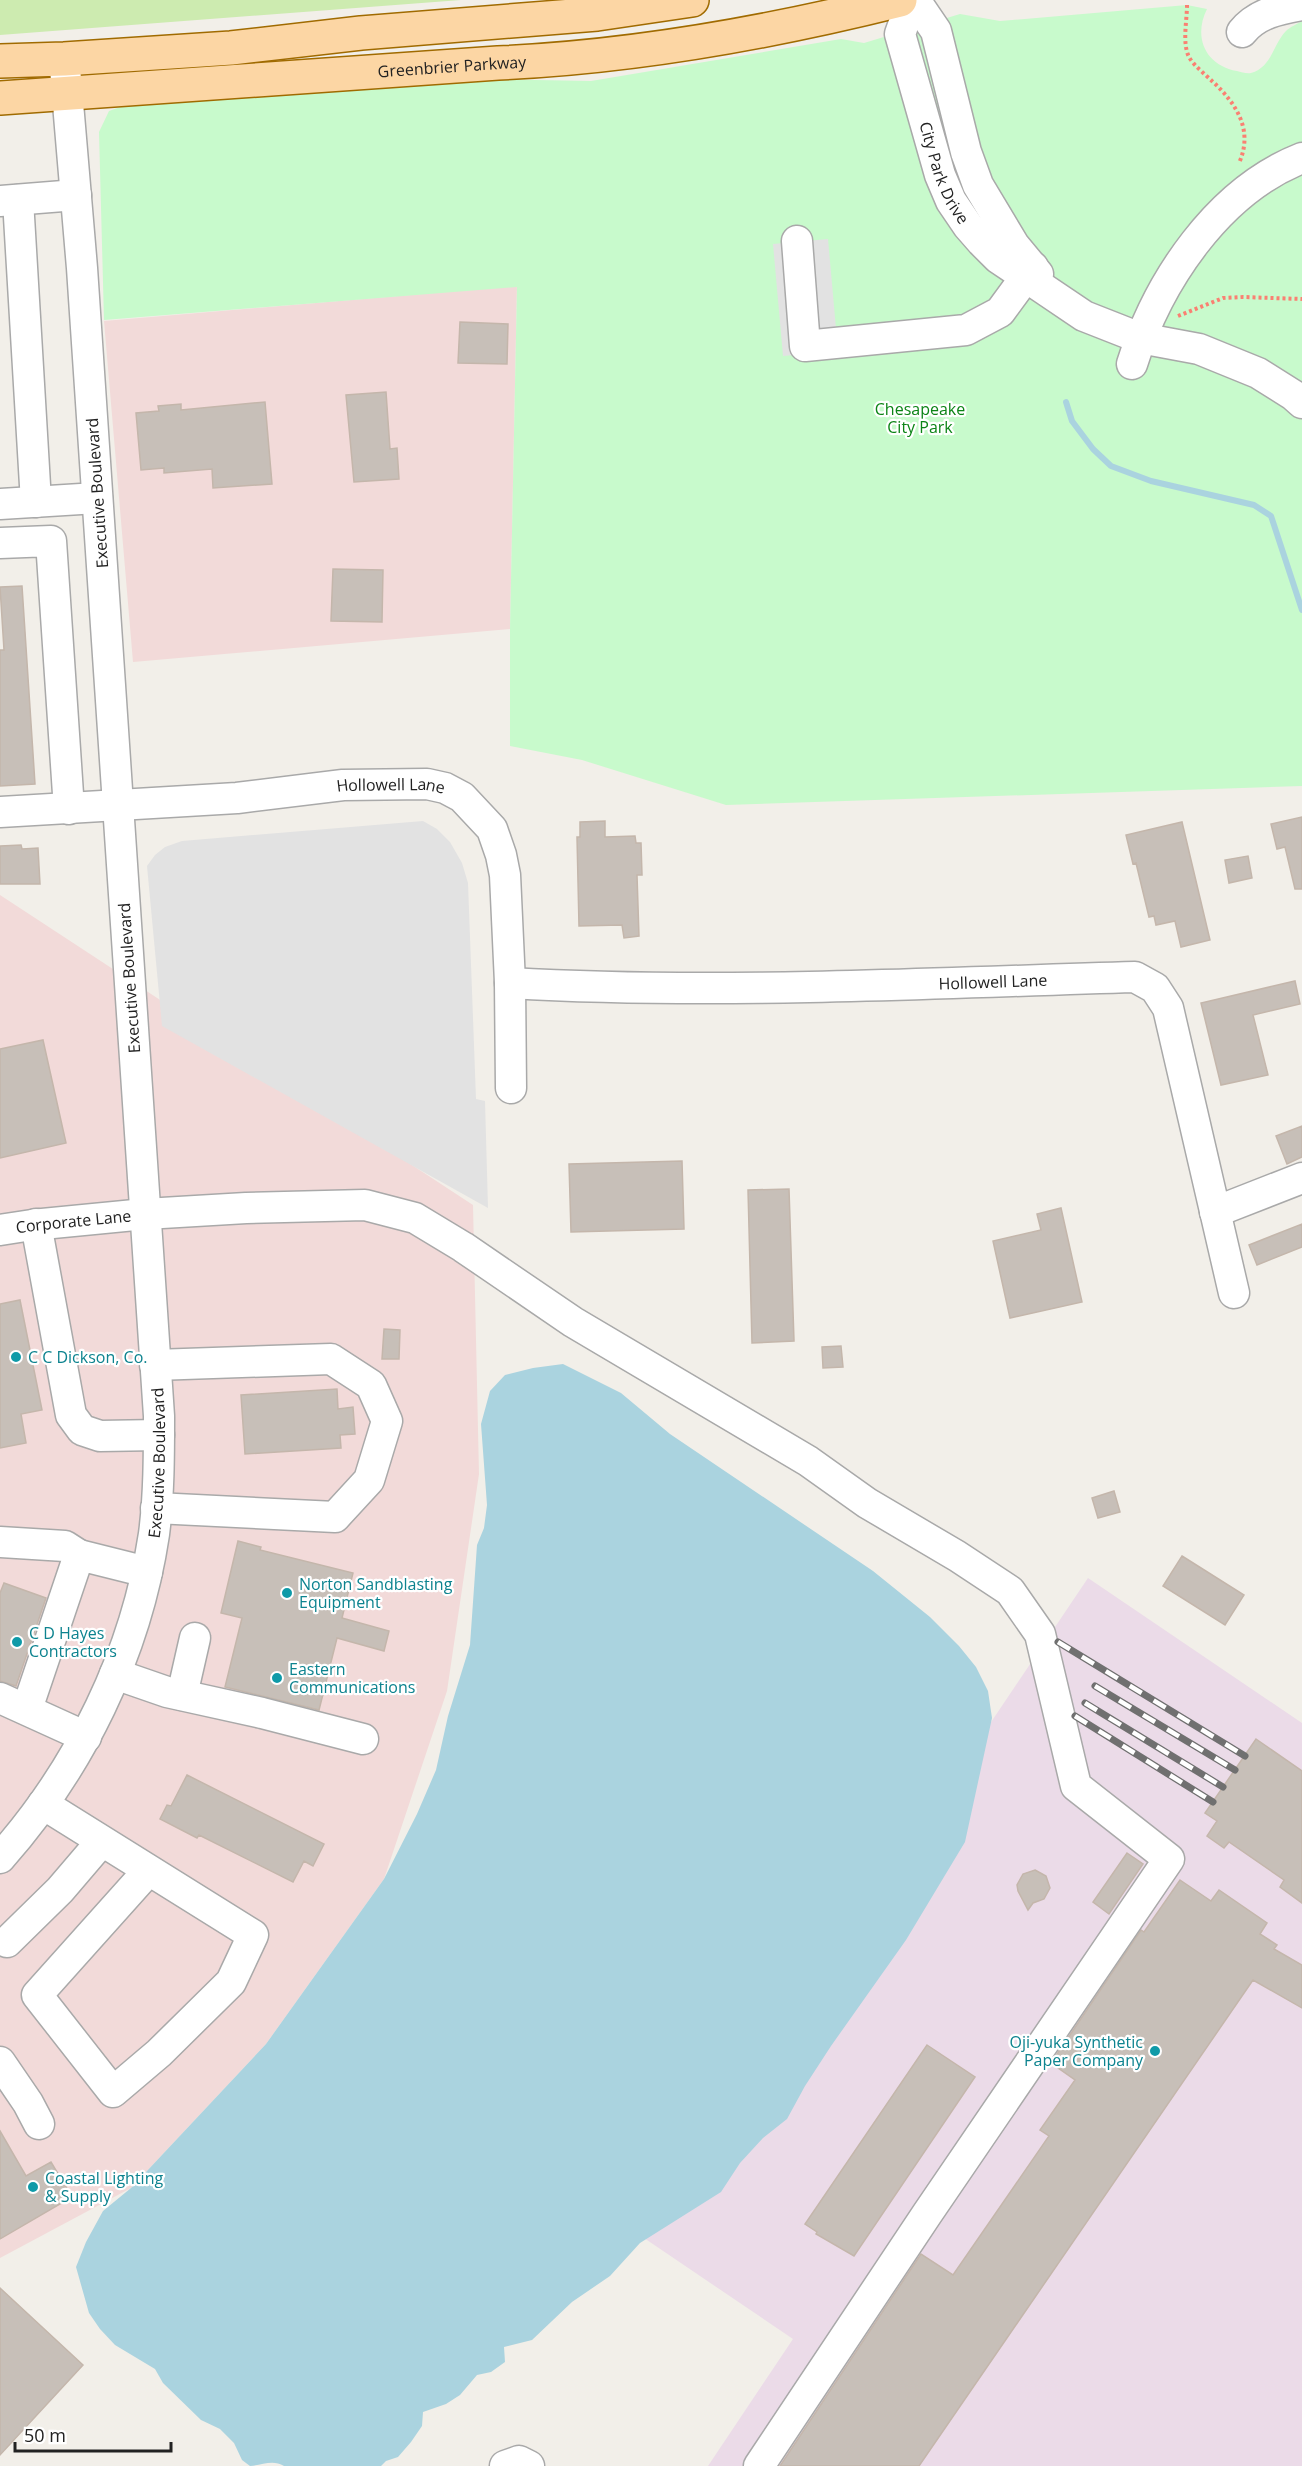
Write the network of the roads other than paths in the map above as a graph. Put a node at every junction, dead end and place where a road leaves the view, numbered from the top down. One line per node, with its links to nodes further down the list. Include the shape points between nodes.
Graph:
1 (692, 0): 6 (main road, via 597,14 231,48)
2 (900, 0): 8 (main road, Greenbrier Parkway, via 726,37 568,60)
3 (913, 0): 14 (street, City Park Drive, via 936,31 978,185)
4 (1302, 5): 5 (street, via 1267,13)
5 (1242, 32)
6 (64, 59): 7 (main road); 8 (street, Executive Boulevard)
7 (0, 61)
8 (67, 95): 9 (main road, Greenbrier Parkway); 11 (street, Executive Boulevard)
9 (0, 98)
10 (1302, 158): 15 (street, via 1273,172 1238,198 1197,240 1150,313)
11 (76, 195): 12 (street); 17 (street, Executive Boulevard)
12 (9, 201): 18 (street)
13 (797, 242): 14 (street, via 805,346 966,330 1000,312)
14 (1029, 272): 15 (street, City Park Drive, via 1062,301)
15 (1136, 351): 16 (street, City Park Drive, via 1209,353 1258,373)
16 (1302, 403)
17 (97, 498): 18 (street); 21 (street, Executive Boulevard)
18 (36, 502): 19 (street)
19 (0, 504)
20 (0, 543): 22 (street, via 51,541)
21 (110, 686): 22 (street); 23 (street, Executive Boulevard)
22 (60, 689): 24 (street)
23 (117, 806): 24 (street, Hollowell Lane); 26 (street, Hollowell Lane, via 237,798 343,785 427,784 445,788 475,809 492,830 501,855); 30 (street, Executive Boulevard)
24 (69, 809): 25 (street, Hollowell Lane)
25 (0, 812)
26 (510, 983): 27 (street, Hollowell Lane); 29 (street, Hollowell Lane, via 585,987 854,986 1135,977 1155,988 1168,1008)
27 (511, 1088)
28 (1302, 1178): 29 (street)
29 (1215, 1212): 33 (street, Hollowell Lane)
30 (145, 1214): 31 (street, Corporate Lane); 34 (street, Executive Boulevard); 56 (street, Corporate Lane, via 365,1205 415,1218 573,1322 808,1461 867,1503 1010,1591 1040,1634 1076,1786 1169,1859)
31 (36, 1224): 32 (street, Corporate Lane); 35 (street, via 70,1415 82,1430 100,1436)
32 (0, 1230)
33 (1233, 1293)
34 (155, 1365): 35 (street, Executive Boulevard); 36 (street, via 331,1359 371,1385 387,1420 369,1480 335,1517)
35 (159, 1435): 36 (street, Executive Boulevard)
36 (156, 1508): 39 (street, Executive Boulevard)
37 (0, 1542): 38 (street, via 65,1546)
38 (80, 1555): 39 (street); 44 (street)
39 (147, 1572): 41 (street, Executive Boulevard)
40 (195, 1638): 42 (street)
41 (115, 1674): 42 (street); 45 (street, Executive Boulevard)
42 (182, 1695): 46 (street)
43 (0, 1698): 44 (street)
44 (27, 1709): 45 (street)
45 (86, 1737): 47 (street, Executive Boulevard)
46 (363, 1739)
47 (43, 1804): 48 (street); 49 (street, Executive Boulevard)
48 (101, 1842): 50 (street); 51 (street, via 60,1890)
49 (0, 1858)
50 (148, 1871): 50 (street, via 37,1995 113,2092 231,1982 253,1935)
51 (7, 1942)
52 (0, 2062): 53 (street)
53 (39, 2124)
54 (505, 2466): 55 (street, via 519,2461)
55 (529, 2466)
56 (759, 2466)

